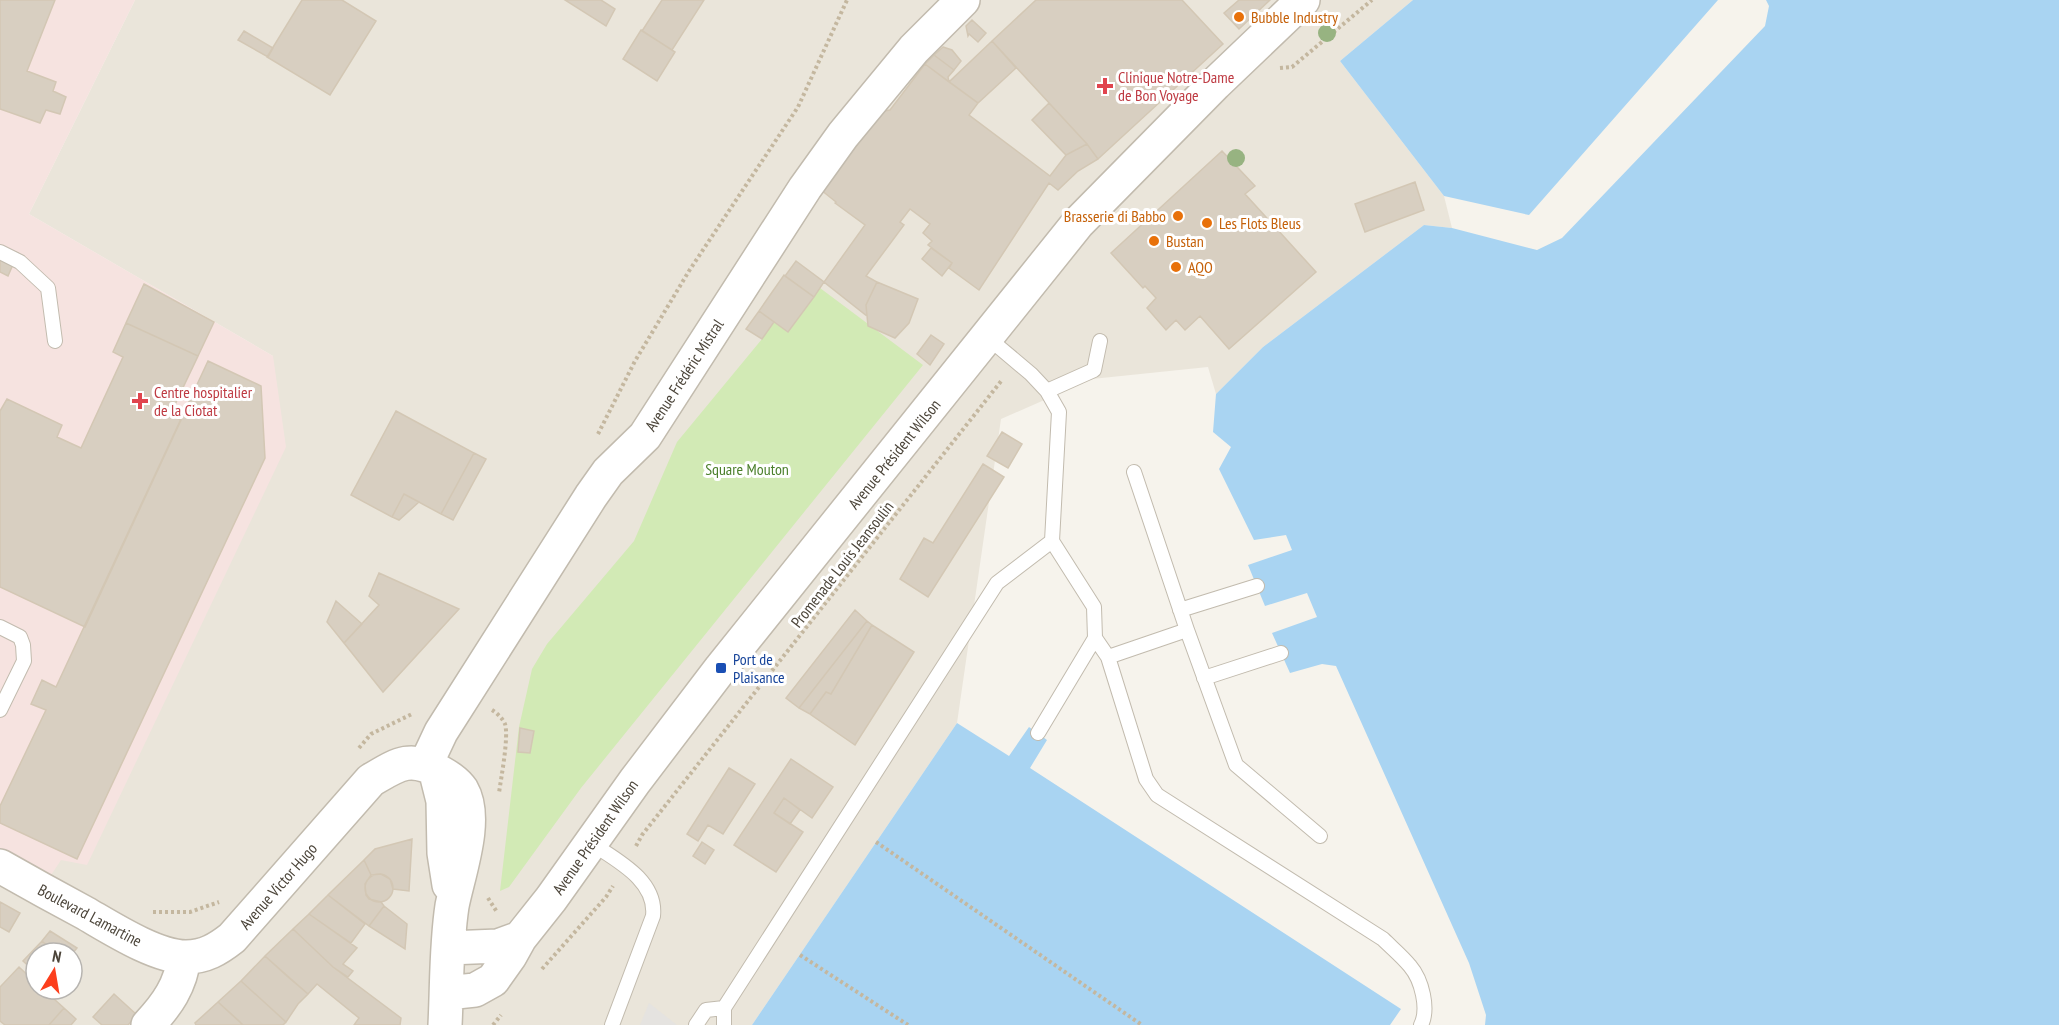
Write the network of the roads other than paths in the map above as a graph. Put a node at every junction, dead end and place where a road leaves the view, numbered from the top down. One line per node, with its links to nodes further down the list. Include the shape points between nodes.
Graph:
1 (963, 0): 20 (street, Avenue Frédéric Mistral, via 914,49 843,135 645,436 608,472 591,496 441,732)
2 (1303, 0): 4 (street, Avenue Président Wilson, via 1078,223)
3 (0, 252): 5 (lane, via 20,262 48,288)
4 (986, 337): 7 (lane); 22 (street, Avenue Président Wilson, via 722,668)
5 (55, 341)
6 (1100, 342): 7 (lane, via 1094,370)
7 (1047, 391): 9 (lane, via 1059,412)
8 (1134, 472): 11 (lane)
9 (1052, 541): 14 (lane, via 1094,607); 28 (lane, via 998,583)
10 (1257, 586): 11 (lane)
11 (1180, 610): 13 (lane)
12 (0, 627): 18 (lane, via 20,637 24,662)
13 (1187, 630): 16 (lane); 17 (lane)
14 (1095, 638): 16 (lane); 19 (lane)
15 (1281, 653): 17 (lane)
16 (1108, 657): 34 (lane, via 1146,779 1157,795 1383,939 1412,968 1423,994 1425,1017)
17 (1204, 678): 21 (lane, via 1236,765)
18 (0, 710)
19 (1038, 733)
20 (430, 767): 25 (street, via 453,779 467,800 468,832 452,907); 26 (street, Avenue Victor Hugo, via 400,763 371,780 232,938 203,956)
21 (1320, 836)
22 (591, 843): 24 (street, Avenue Président Wilson); 31 (lane, via 633,873 653,903 652,916)
23 (0, 866): 26 (street, Boulevard Lamartine, via 132,940)
24 (520, 938): 25 (street, via 498,946); 27 (street, Avenue Président Wilson, via 493,981 475,990)
25 (449, 948): 27 (street)
26 (184, 957): 29 (street, via 178,983 164,1008)
27 (447, 993): 30 (street)
28 (724, 1008): 32 (lane, via 706,1010); 33 (lane)
29 (148, 1025)
30 (445, 1025)
31 (612, 1025)
32 (696, 1025)
33 (724, 1025)
34 (1421, 1025)

